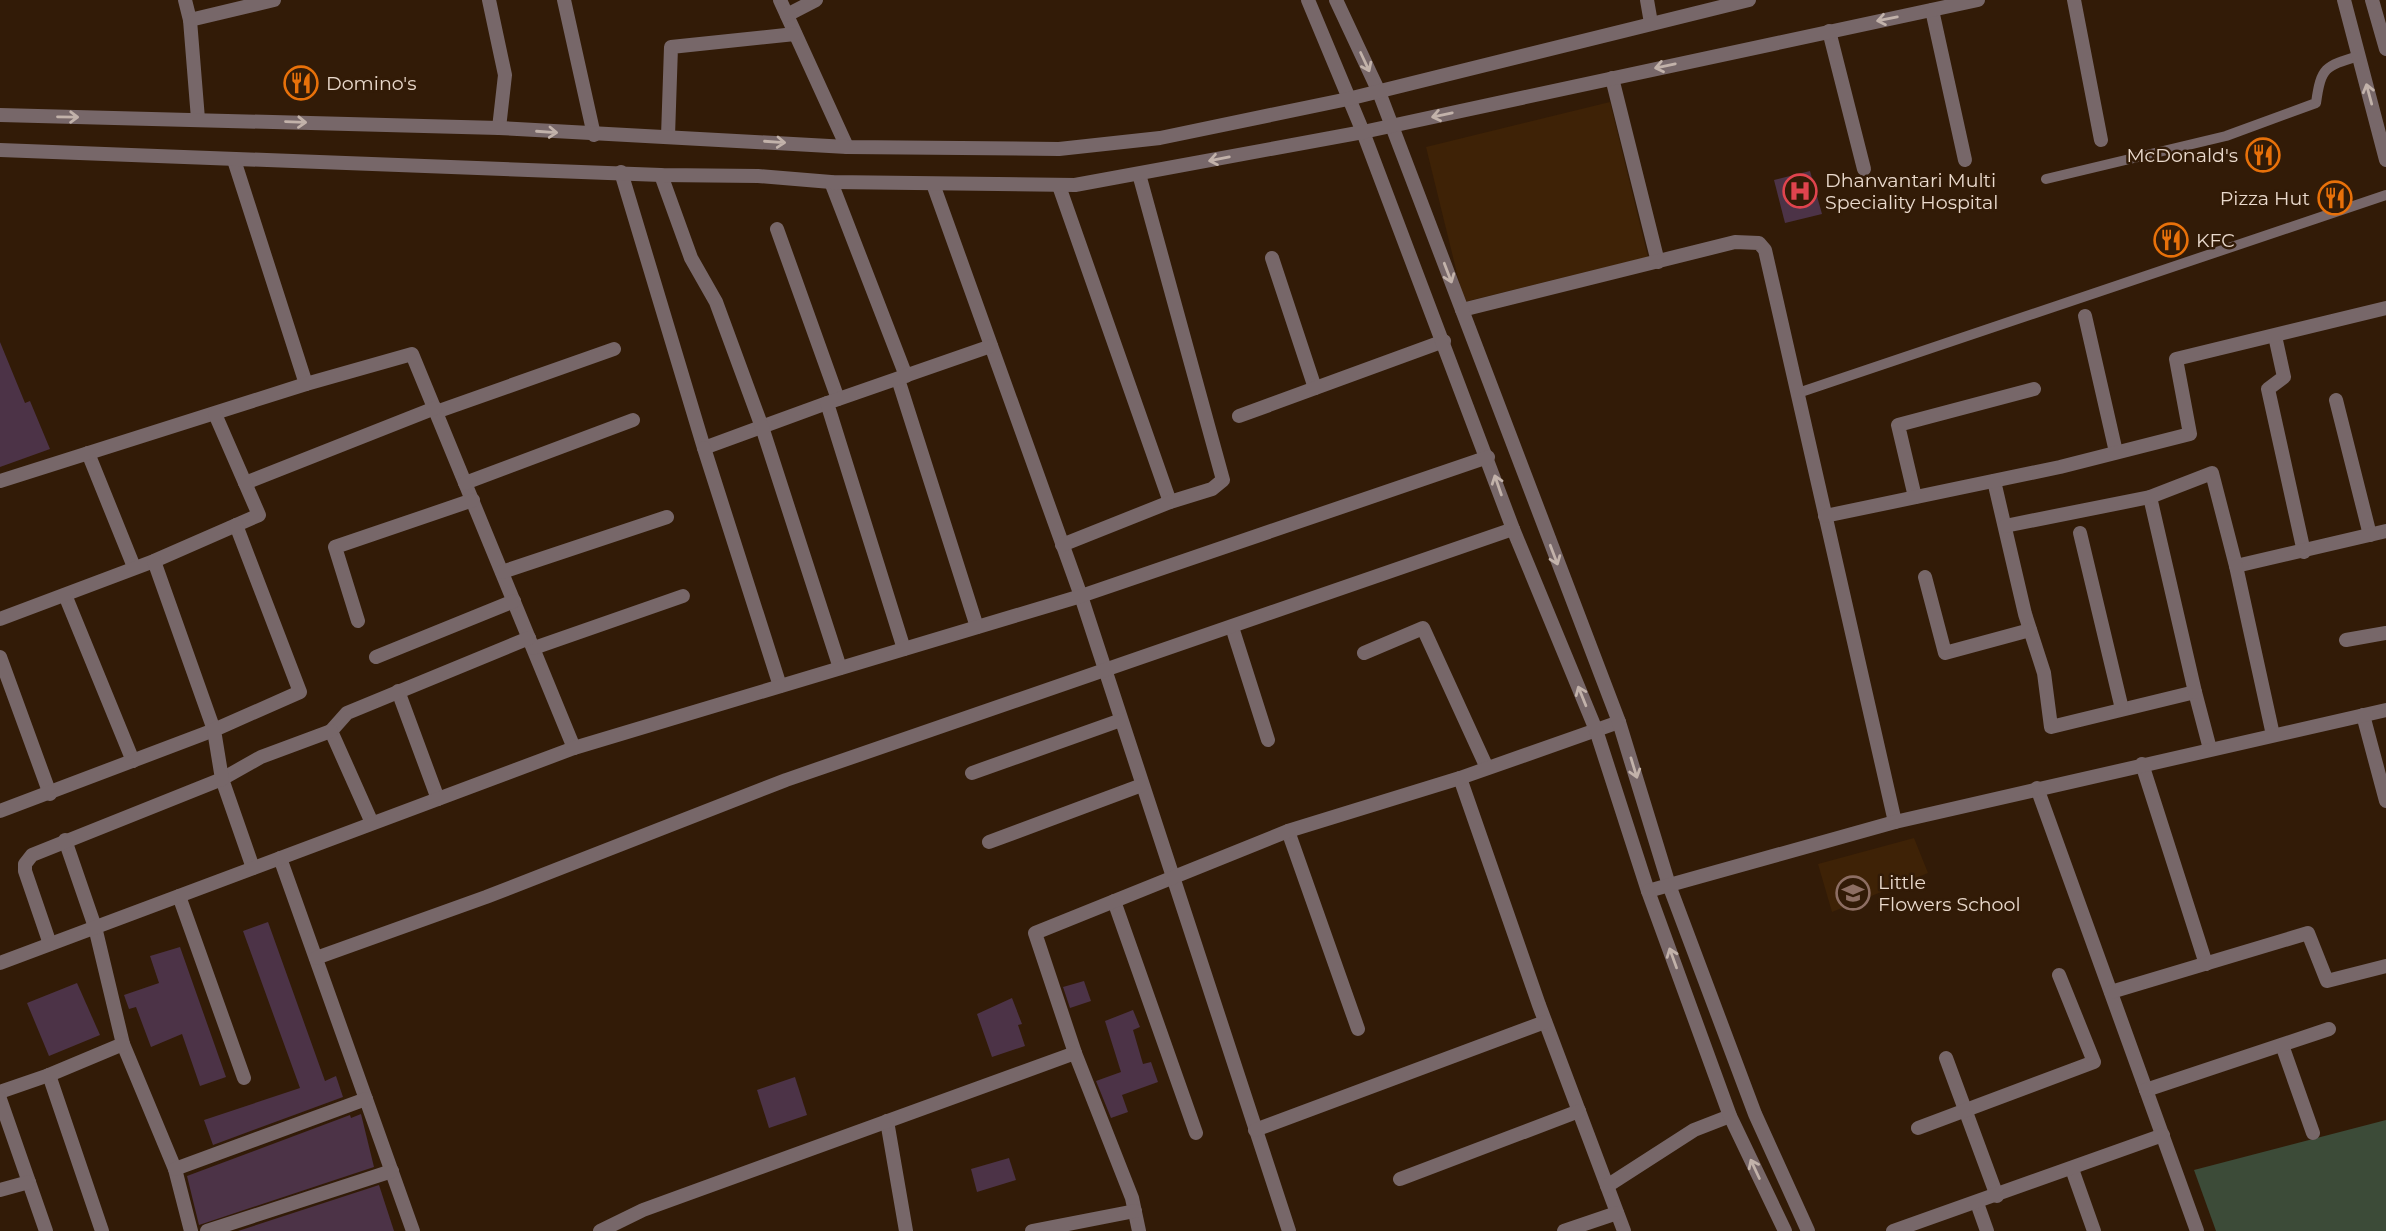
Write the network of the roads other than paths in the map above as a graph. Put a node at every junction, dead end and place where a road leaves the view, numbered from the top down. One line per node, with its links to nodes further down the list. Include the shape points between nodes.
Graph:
1 (185, 0): 18 (street)
2 (274, 0): 18 (street)
3 (489, 0): 30 (street, via 505,75)
4 (564, 0): 32 (street)
5 (780, 0): 17 (street)
6 (816, 0): 17 (street)
7 (1308, 0): 26 (street)
8 (1336, 0): 25 (street, one-way to 25)
9 (1647, 0): 19 (street)
10 (1749, 0): 15 (street)
11 (1978, 0): 16 (street)
12 (2074, 0): 34 (street)
13 (2344, 0): 23 (street)
14 (2372, 0): 22 (street)
15 (1733, 1): 19 (street)
16 (1932, 10): 20 (street, one-way to 20); 38 (street)
17 (787, 15): 21 (street)
18 (190, 20): 28 (street)
19 (1651, 23): 25 (street)
20 (1829, 30): 24 (street, one-way to 24); 40 (street)
21 (795, 34): 33 (street, via 671,47); 35 (street)
22 (2386, 49)
23 (2358, 56): 39 (street, one-way to 23); 44 (lane, via 2328,66 2320,75 2316,103 2226,136)
24 (1612, 78): 29 (street, one-way to 29); 51 (street)
25 (1379, 92): 26 (street); 29 (street)
26 (1349, 99): 31 (street); 35 (street, via 1160,138 1059,149)
27 (0, 115): 28 (street, one-way to 28)
28 (198, 119): 30 (street, one-way to 30)
29 (1392, 126): 31 (street); 53 (street, one-way to 53)
30 (499, 128): 32 (street, one-way to 32)
31 (1363, 132): 42 (street, one-way to 42); 56 (street)
32 (594, 135): 33 (street)
33 (668, 136): 35 (street, one-way to 35)
34 (2101, 140)
35 (847, 147)
36 (0, 150): 37 (street)
37 (233, 160): 41 (street); 60 (street)
38 (1965, 160)
39 (2386, 160)
40 (1864, 169)
41 (621, 172): 43 (street); 71 (street)
42 (1139, 174): 47 (street); 82 (street, via 1223,472 1219,486)
43 (661, 175): 45 (street); 70 (street, via 691,258 716,302)
44 (2046, 179)
45 (831, 182): 46 (street); 59 (street)
46 (933, 184): 47 (street); 57 (street)
47 (1059, 186): 82 (street)
48 (2386, 195): 63 (lane)
49 (777, 229): 65 (street)
50 (1272, 258): 61 (street)
51 (1658, 261): 53 (street); 63 (street, via 1735,243 1759,243 1771,264)
52 (2386, 308): 55 (street)
53 (1462, 310): 123 (street, one-way to 123)
54 (2085, 316): 72 (street)
55 (2276, 335): 72 (street, via 2176,359 2190,434); 92 (street, via 2284,377 2268,390)
56 (1444, 341): 61 (street); 74 (street)
57 (991, 346): 59 (street); 91 (street)
58 (614, 349): 66 (street)
59 (902, 377): 65 (street); 104 (street)
60 (306, 384): 66 (street, via 412,354); 67 (street)
61 (1315, 388): 68 (street)
62 (2034, 389): 79 (street, via 1898,425)
63 (1798, 393): 83 (street)
64 (2336, 400): 90 (street)
65 (833, 401): 70 (street); 110 (street)
66 (435, 410): 77 (street); 78 (street)
67 (215, 414): 73 (street); 77 (street)
68 (1239, 416)
69 (633, 420): 78 (street)
70 (762, 427): 71 (street); 114 (street)
71 (704, 448): 116 (street)
72 (2116, 452): 76 (street)
73 (88, 453): 75 (street); 95 (street)
74 (1488, 457): 87 (street, one-way to 74); 100 (street)
75 (0, 481)
76 (1994, 481): 79 (street); 86 (street)
77 (245, 483): 85 (street, via 259,515)
78 (466, 483): 81 (street)
79 (1915, 497): 83 (street)
80 (2150, 497): 86 (street); 94 (street, via 2212,472); 118 (street)
81 (473, 500): 96 (street); 103 (street, via 335,547)
82 (1170, 502): 91 (street)
83 (1825, 516): 143 (street)
84 (667, 517): 96 (street)
85 (236, 525): 93 (street); 124 (street, via 300,692)
86 (2005, 526): 106 (street)
87 (1513, 528): 105 (street); 125 (street, one-way to 87)
88 (2386, 531): 90 (street)
89 (2080, 533): 119 (street)
90 (2370, 535): 92 (street)
91 (1062, 545): 100 (street)
92 (2304, 552): 94 (street)
93 (154, 561): 95 (street); 124 (street)
94 (2236, 566): 127 (street)
95 (134, 567): 98 (street)
96 (502, 572): 101 (street)
97 (1925, 577): 106 (street, via 1945,653)
98 (65, 595): 102 (street); 131 (street)
99 (683, 596): 109 (street)
100 (1080, 596): 104 (street); 115 (street)
101 (514, 601): 109 (street); 113 (street)
102 (0, 619)
103 (358, 621)
104 (977, 627): 110 (street)
105 (1232, 627): 115 (street); 128 (street)
106 (2030, 630): 119 (street, via 2043,673 2051,727)
107 (2386, 633): 108 (street)
108 (2346, 640)
109 (531, 643): 117 (street); 129 (street)
110 (904, 649): 114 (street)
111 (1364, 653): 133 (street, via 1423,628)
112 (0, 657): 139 (street)
113 (376, 657)
114 (839, 668): 116 (street)
115 (1105, 671): 122 (street); 157 (street, via 786,780)
116 (780, 686): 129 (street)
117 (398, 691): 126 (street, via 347,713); 140 (street)
118 (2195, 692): 119 (street); 130 (street)
119 (2122, 709)
120 (2386, 710): 121 (street)
121 (2363, 715): 127 (street); 141 (street)
122 (1121, 720): 134 (street); 137 (street)
123 (1619, 722): 125 (street); 151 (street, one-way to 151)
124 (214, 730): 131 (street); 136 (street)
125 (1596, 730): 133 (street); 152 (street)
126 (331, 731): 136 (street, via 261,758); 144 (street)
127 (2273, 735): 130 (street)
128 (1268, 740)
129 (574, 748): 140 (street)
130 (2210, 749): 132 (street)
131 (133, 761): 139 (street)
132 (2142, 764): 138 (street); 159 (street)
133 (1487, 768): 135 (street)
134 (972, 773)
135 (1460, 778): 145 (street); 163 (street)
136 (222, 779): 146 (street); 149 (street)
137 (1142, 785): 147 (street); 150 (street)
138 (2037, 788): 143 (street); 162 (street)
139 (50, 794): 142 (street)
140 (438, 799): 144 (street)
141 (2386, 801)
142 (0, 811)
143 (1895, 822): 151 (street)
144 (372, 823): 148 (street)
145 (1288, 831): 150 (street); 164 (street)
146 (65, 840): 155 (street); 156 (street, via 32,855 25,864)
147 (989, 842)
148 (280, 858): 149 (street); 157 (street)
149 (253, 868): 153 (street)
150 (1172, 878): 154 (street); 181 (street)
151 (1669, 885): 152 (street); 209 (street, via 1755,1114)
152 (1648, 891): 178 (street, one-way to 152)
153 (179, 896): 155 (street); 171 (street)
154 (1114, 901): 168 (street, via 1035,933); 182 (street)
155 (95, 927): 156 (street); 166 (street)
156 (50, 944): 158 (street)
157 (316, 958): 175 (street)
158 (0, 962)
159 (2206, 964): 160 (street, via 2308,933 2327,981); 162 (street)
160 (2386, 966)
161 (2059, 975): 177 (street, via 2094,1062)
162 (2111, 992): 172 (street)
163 (1545, 1022): 176 (street); 181 (street)
164 (1358, 1029)
165 (2329, 1029): 167 (street)
166 (123, 1044): 170 (street); 185 (street)
167 (2282, 1045): 172 (street); 183 (street)
168 (1075, 1053): 179 (street); 194 (street)
169 (1946, 1058): 177 (street)
170 (49, 1075): 173 (street); 197 (street)
171 (244, 1078)
172 (2146, 1090): 184 (street)
173 (0, 1092)
174 (0, 1099): 189 (street)
175 (366, 1099): 185 (street); 187 (street)
176 (1579, 1111): 188 (street); 190 (street)
177 (1965, 1111): 180 (street); 192 (street)
178 (1730, 1116): 190 (street, via 1694,1130); 208 (street, one-way to 178)
179 (887, 1121): 201 (street, via 643,1210); 202 (street)
180 (1918, 1128)
181 (1255, 1130): 205 (street)
182 (1196, 1133)
183 (2313, 1133)
184 (2162, 1135): 186 (street); 213 (street)
185 (175, 1169): 198 (street)
186 (2072, 1169): 192 (street); 212 (street)
187 (392, 1171): 199 (street); 200 (street)
188 (1399, 1179)
189 (29, 1181): 191 (street); 196 (street)
190 (1607, 1186): 195 (street)
191 (0, 1190)
192 (1997, 1196): 193 (street)
193 (1976, 1203): 210 (street); 211 (street)
194 (1135, 1211): 203 (street); 204 (street)
195 (1617, 1213): 206 (street); 207 (street)
196 (46, 1231)
197 (102, 1231)
198 (191, 1231)
199 (207, 1231)
200 (413, 1231)
201 (600, 1231)
202 (906, 1231)
203 (1032, 1231)
204 (1139, 1231)
205 (1289, 1231)
206 (1564, 1231)
207 (1624, 1231)
208 (1784, 1231)
209 (1808, 1231)
210 (1893, 1231)
211 (1987, 1231)
212 (2094, 1231)
213 (2197, 1231)

